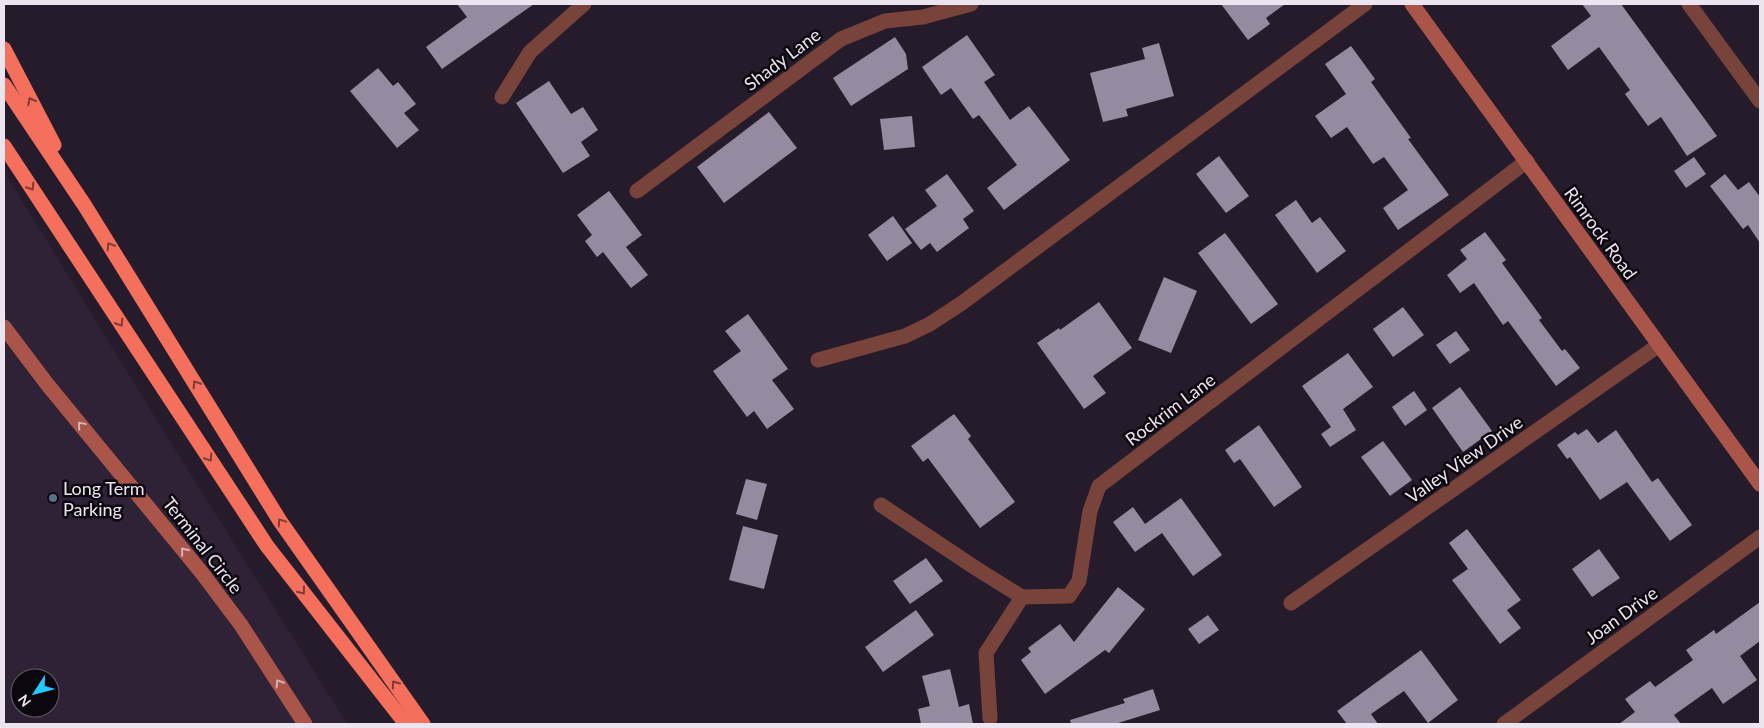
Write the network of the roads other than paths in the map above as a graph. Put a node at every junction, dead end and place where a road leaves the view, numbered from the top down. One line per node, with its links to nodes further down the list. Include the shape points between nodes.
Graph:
1 (584, 4): 8 (street, via 530,52)
2 (971, 4): 12 (street, Shady Lane, via 923,17 885,22 841,39)
3 (1365, 4): 16 (street, via 930,324 905,336)
4 (1413, 4): 11 (main road, Rimrock Road)
5 (1689, 4): 9 (street)
6 (4, 49): 13 (highway, one-way to 6)
7 (4, 85): 13 (highway)
8 (502, 97)
9 (1760, 101)
10 (4, 146): 24 (highway, one-way to 24, via 267,546)
11 (1527, 161): 15 (main road, Rimrock Road); 20 (street, Rockrim Lane, via 1099,486 1090,512 1079,581 1069,596)
12 (637, 191)
13 (86, 206): 25 (highway, one-way to 13, via 280,521)
14 (4, 326): 23 (main road, Terminal Circle, one-way to 14, via 241,625 202,573 47,384)
15 (1659, 345): 17 (main road, Rimrock Road); 21 (street, Valley View Drive)
16 (818, 360)
17 (1760, 484)
18 (881, 505): 20 (street)
19 (1760, 537): 26 (street, Joan Drive)
20 (1022, 597): 22 (street, via 986,653)
21 (1292, 603)
22 (990, 718)
23 (305, 724)
24 (406, 724)
25 (423, 724)
26 (1504, 724)

